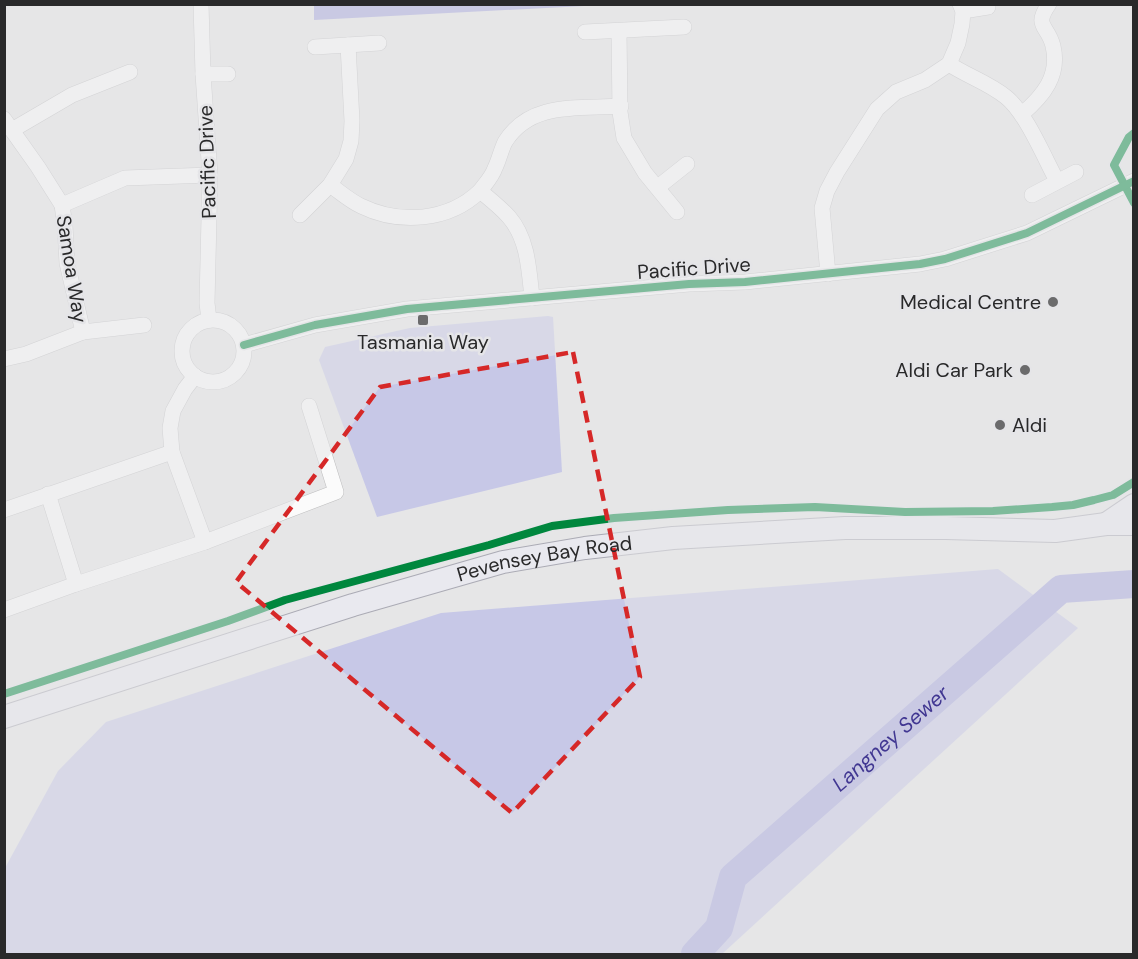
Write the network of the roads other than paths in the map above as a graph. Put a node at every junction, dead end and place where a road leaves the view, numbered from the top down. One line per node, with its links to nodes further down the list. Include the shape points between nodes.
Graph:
1 (201, 4): 13 (street, Pacific Drive)
2 (1049, 4): 16 (street, via 1041,24 1052,44 1052,74 1038,100)
3 (988, 7): 4 (street)
4 (961, 8): 11 (street, via 958,43)
5 (684, 27): 6 (street)
6 (619, 31): 7 (street); 15 (street)
7 (585, 32)
8 (378, 43): 9 (street)
9 (348, 45): 10 (street); 23 (street, via 351,141 346,159)
10 (315, 47)
11 (949, 64): 16 (street, via 1006,97); 30 (street, via 925,81 896,93 877,109 837,172 822,208)
12 (130, 72): 17 (street)
13 (203, 74): 14 (street); 20 (street, Pacific Drive)
14 (228, 74)
15 (621, 106): 24 (street, via 624,138); 25 (street, via 553,110 530,118 504,144 494,171)
16 (1022, 114): 21 (street)
17 (8, 125): 27 (street)
18 (687, 164): 24 (street)
19 (1076, 172): 21 (street)
20 (210, 175): 27 (street, Samoa Way, via 125,178); 32 (street, Pacific Drive)
21 (1057, 181): 26 (street)
22 (1134, 181): 30 (street, Pacific Drive, via 1027,233 945,259)
23 (330, 185): 25 (street, via 362,206 415,218 447,213); 29 (street)
24 (658, 188): 28 (street)
25 (480, 191): 31 (street, via 516,227 526,251)
26 (1032, 195)
27 (62, 205): 34 (street, Samoa Way, via 67,264)
28 (677, 212)
29 (300, 215)
30 (828, 274): 31 (street, Pacific Drive)
31 (532, 298): 35 (street, Pacific Drive, via 407,309 315,325)
32 (209, 320): 35 (street, via 231,326); 37 (street, via 190,329 182,348 183,359)
33 (144, 325): 34 (street)
34 (83, 332): 36 (street, Samoa Way)
35 (244, 345): 37 (street, via 244,357 230,377 206,381)
36 (4, 359)
37 (195, 376): 39 (street, via 173,411)
38 (309, 406): 45 (street, via 336,492)
39 (172, 452): 40 (street); 45 (street)
40 (48, 494): 42 (street); 46 (street)
41 (1134, 505): 43 (main road, Pevensey Bay Road)
42 (4, 510)
43 (1106, 524): 44 (main road, Pevensey Bay Road); 48 (main road, Pevensey Bay Road, via 1055,531 845,528 672,538 503,562 353,605)
44 (1134, 524)
45 (205, 542): 46 (street)
46 (76, 584): 47 (street)
47 (4, 610)
48 (4, 717)

